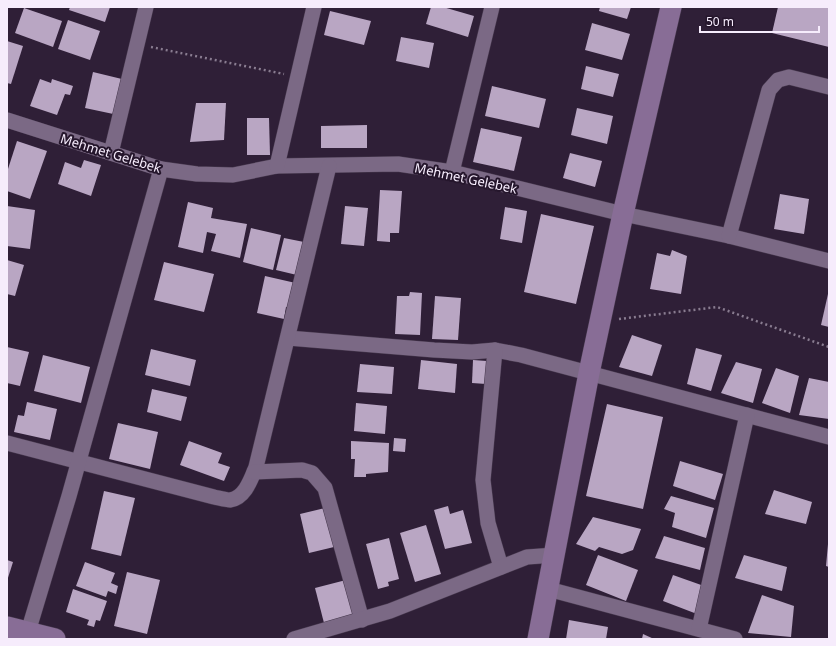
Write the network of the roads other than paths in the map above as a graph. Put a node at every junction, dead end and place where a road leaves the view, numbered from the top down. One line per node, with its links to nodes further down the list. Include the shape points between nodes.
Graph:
1 (146, 7): 7 (street)
2 (314, 7): 8 (street)
3 (492, 7): 11 (street)
4 (671, 7): 12 (street)
5 (829, 87): 13 (street, via 789,77 778,80 769,90)
6 (7, 120): 7 (street, Mehmet Gelebek)
7 (111, 153): 10 (street, Mehmet Gelebek)
8 (277, 166): 9 (street, Mehmet Gelebek); 10 (street, Mehmet Gelebek, via 233,175)
9 (329, 166): 11 (street, Mehmet Gelebek, via 398,164); 15 (street)
10 (161, 169): 21 (street)
11 (452, 172): 12 (street, Mehmet Gelebek)
12 (623, 214): 13 (street, Mehmet Gelebek); 17 (street)
13 (729, 236): 14 (street, Mehmet Gelebek)
14 (829, 260)
15 (288, 338): 16 (street, via 472,352); 22 (street)
16 (494, 350): 17 (street); 24 (street, via 483,480 488,523)
17 (589, 373): 18 (street); 23 (street)
18 (747, 415): 19 (street); 28 (street)
19 (829, 437)
20 (7, 443): 21 (street)
21 (79, 461): 22 (street, via 231,500 248,487); 29 (street)
22 (254, 472): 26 (street, via 302,470 312,473 325,488)
23 (555, 555): 24 (street, via 527,557); 25 (street)
24 (501, 567): 26 (street)
25 (548, 590): 28 (street); 32 (street)
26 (362, 620): 31 (street)
27 (7, 627): 29 (street)
28 (699, 629): 33 (street)
29 (28, 632): 30 (street)
30 (55, 639)
31 (294, 639)
32 (538, 639)
33 (735, 639)

